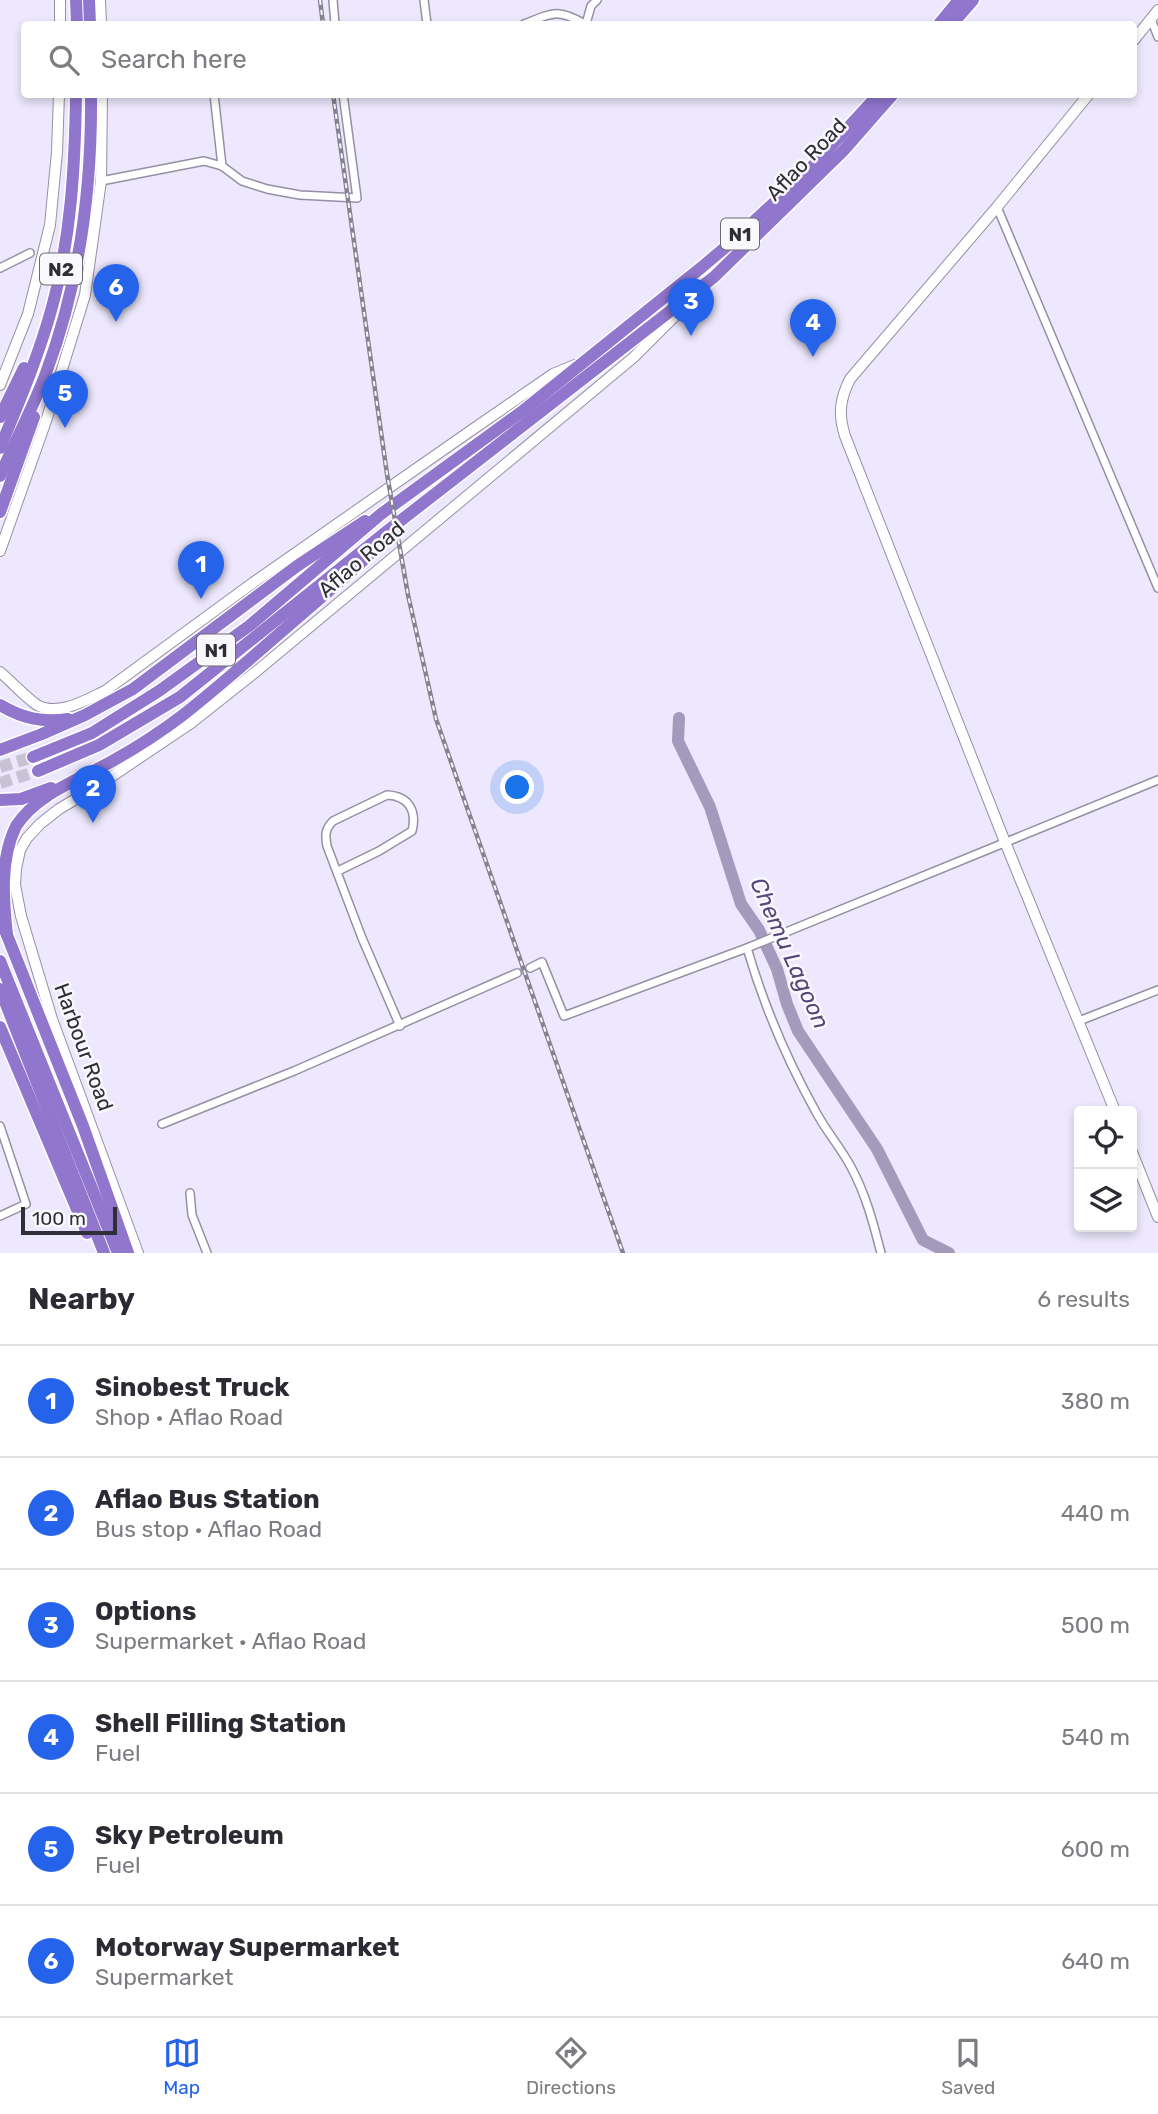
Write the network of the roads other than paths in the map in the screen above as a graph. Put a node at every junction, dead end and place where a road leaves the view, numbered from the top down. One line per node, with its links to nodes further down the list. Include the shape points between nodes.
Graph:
1 (60, 0): 12 (street)
2 (76, 0): 13 (highway)
3 (89, 0): 14 (highway)
4 (100, 0): 15 (street)
5 (333, 0): 16 (street)
6 (424, 0): 17 (street)
7 (597, 0): 20 (street)
8 (959, 0): 21 (highway)
9 (973, 0): 22 (highway)
10 (1158, 10): 11 (street)
11 (1151, 19): 23 (street); 24 (street)
12 (60, 21)
13 (77, 21)
14 (90, 21)
15 (101, 21)
16 (335, 21)
17 (427, 21)
18 (532, 21): 19 (street, via 554,13)
19 (579, 21)
20 (586, 21)
21 (942, 21)
22 (955, 21)
23 (1137, 35)
24 (1158, 37)
25 (59, 98): 42 (street, via 50,225)
26 (76, 98): 40 (highway, N2, via 72,200)
27 (92, 98): 44 (highway, N2, via 80,246)
28 (102, 98): 35 (street)
29 (214, 98): 34 (street)
30 (344, 98): 34 (street, via 357,198 267,189 242,181)
31 (874, 98): 43 (highway, Aflao Road / N1, via 808,171 734,240)
32 (889, 98): 39 (highway, Aflao Road / N1, via 843,151)
33 (1086, 98): 36 (street)
34 (222, 166): 35 (street, via 194,161)
35 (101, 181): 53 (street, via 85,295)
36 (997, 207): 54 (street); 64 (street, via 850,379 840,407 845,436)
37 (30, 253): 38 (street)
38 (0, 268)
39 (714, 277): 52 (highway, Aflao Road / N1); 65 (street, Aflao Road / N1, via 634,357 258,670 191,723 47,818)
40 (59, 280): 46 (highway); 47 (highway, N2)
41 (0, 354): 42 (street)
42 (13, 355): 45 (street)
43 (588, 359): 51 (highway, Aflao Road / N1); 55 (street, Aflao Road, via 553,374 105,691 79,703 49,708 38,705)
44 (45, 376): 47 (highway, N2); 50 (highway)
45 (0, 385)
46 (0, 417)
47 (10, 438): 48 (highway, N2); 49 (highway, N2)
48 (0, 448)
49 (0, 475)
50 (0, 512)
51 (381, 514): 57 (highway, via 351,528 297,566 133,689); 59 (highway, Aflao Road / N1, via 249,626 159,691 92,733)
52 (386, 532): 60 (highway, Aflao Road / N1, via 180,697 100,745); 61 (highway, via 349,574 181,716 116,759)
53 (0, 551)
54 (1158, 587)
55 (0, 672)
56 (0, 705): 57 (highway, via 22,717 46,721)
57 (85, 715): 58 (highway)
58 (0, 751)
59 (33, 757)
60 (38, 771)
61 (75, 779): 63 (highway, via 21,799); 68 (highway, via 42,800 9,838 1,879)
62 (1158, 780): 64 (street)
63 (0, 800)
64 (1005, 842): 69 (street); 75 (street)
65 (20, 850): 90 (street, Harbour Road, via 15,885 33,962)
66 (338, 871): 66 (street, via 327,846 327,827 333,821 387,795 397,796 413,808 412,831); 76 (street)
67 (0, 915): 68 (highway)
68 (7, 935): 89 (highway)
69 (747, 948): 71 (street, via 564,1016 542,962); 92 (street, via 791,1065 868,1202)
70 (0, 961): 81 (highway, Harbour Road)
71 (530, 968)
72 (517, 973): 76 (street)
73 (0, 989): 81 (highway, Harbour Road)
74 (1158, 990): 75 (street)
75 (1079, 1021): 78 (street)
76 (400, 1026): 79 (street)
77 (0, 1027): 86 (highway)
78 (1113, 1106)
79 (162, 1124)
80 (0, 1126): 84 (street, via 26,1204)
81 (70, 1151): 87 (highway, Harbour Road); 88 (highway, Harbour Road)
82 (1137, 1164): 85 (street)
83 (190, 1193): 91 (street, via 192,1215)
84 (0, 1216)
85 (1158, 1217)
86 (98, 1253)
87 (104, 1253)
88 (118, 1253)
89 (128, 1253)
90 (138, 1253)
91 (207, 1253)
92 (881, 1253)

